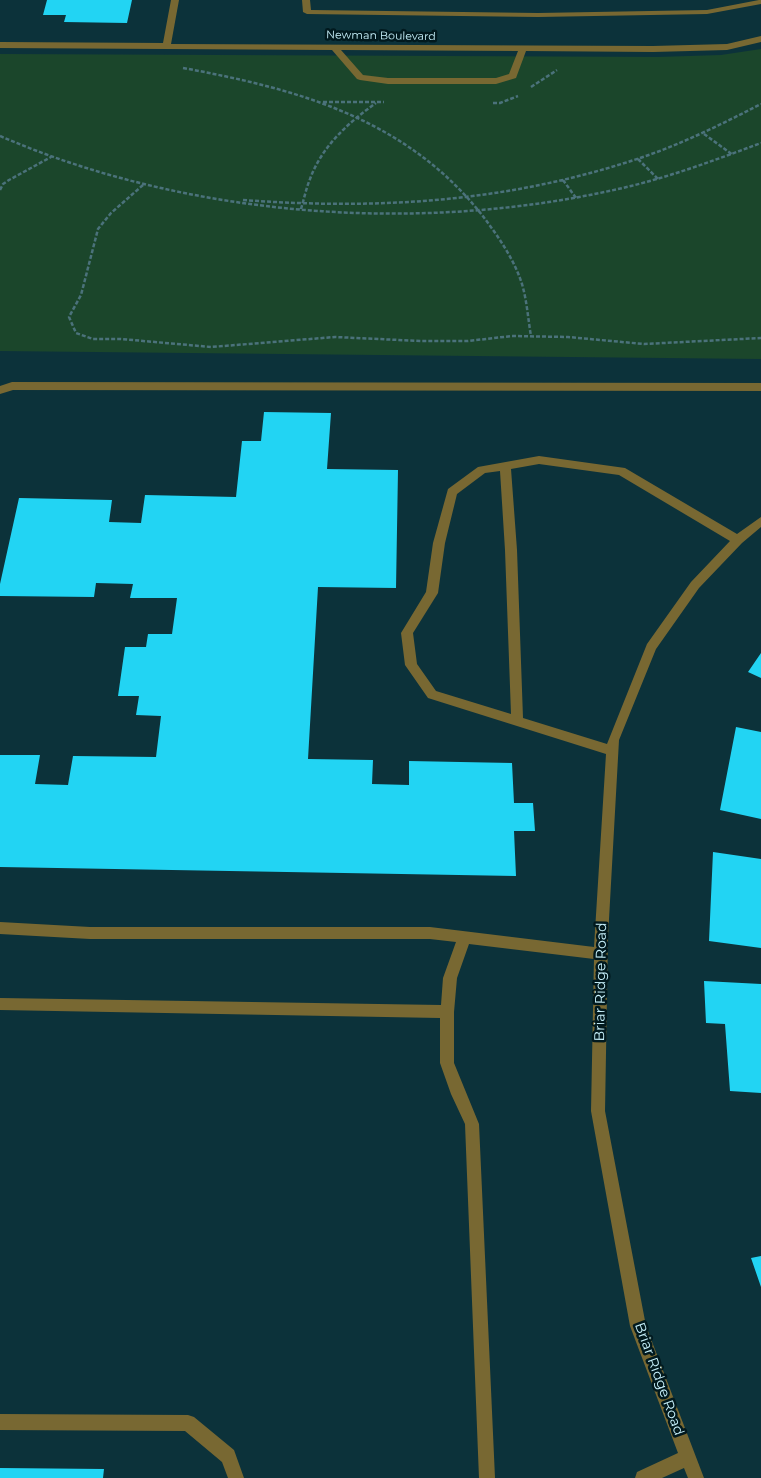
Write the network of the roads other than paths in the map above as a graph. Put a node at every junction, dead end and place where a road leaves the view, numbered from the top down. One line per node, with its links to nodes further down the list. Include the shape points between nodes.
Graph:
1 (175, 0): 6 (street)
2 (306, 0): 3 (street, via 307,12 538,15 707,12)
3 (761, 2)
4 (761, 39): 8 (street, Newman Boulevard, via 727,47)
5 (0, 45): 6 (street, Newman Boulevard)
6 (167, 45): 7 (street, Newman Boulevard)
7 (334, 46): 8 (street, Newman Boulevard); 8 (street, via 360,77 388,81 496,81 513,76)
8 (523, 48)
9 (761, 387): 10 (street, via 12,386)
10 (0, 390)
11 (505, 466): 13 (street, via 539,460 621,471); 14 (street); 14 (street, via 482,470 452,492 439,542 432,593 407,634 411,665 432,695)
12 (761, 521): 13 (street, Briar Ridge Road)
13 (738, 540): 15 (street, Briar Ridge Road, via 695,585 651,647 613,740)
14 (517, 721): 15 (street)
15 (613, 751): 18 (street, Briar Ridge Road)
16 (0, 928): 17 (street, via 90,932 430,933)
17 (465, 937): 18 (street); 20 (street, via 450,978)
18 (601, 954): 22 (street, Briar Ridge Road, via 598,1111 638,1326)
19 (0, 1004): 20 (street)
20 (448, 1012): 24 (street, via 447,1063 472,1124)
21 (0, 1422): 23 (street, via 188,1423 228,1456)
22 (688, 1457): 25 (street); 26 (street, Briar Ridge Road)
23 (236, 1478)
24 (487, 1478)
25 (643, 1478)
26 (696, 1478)

